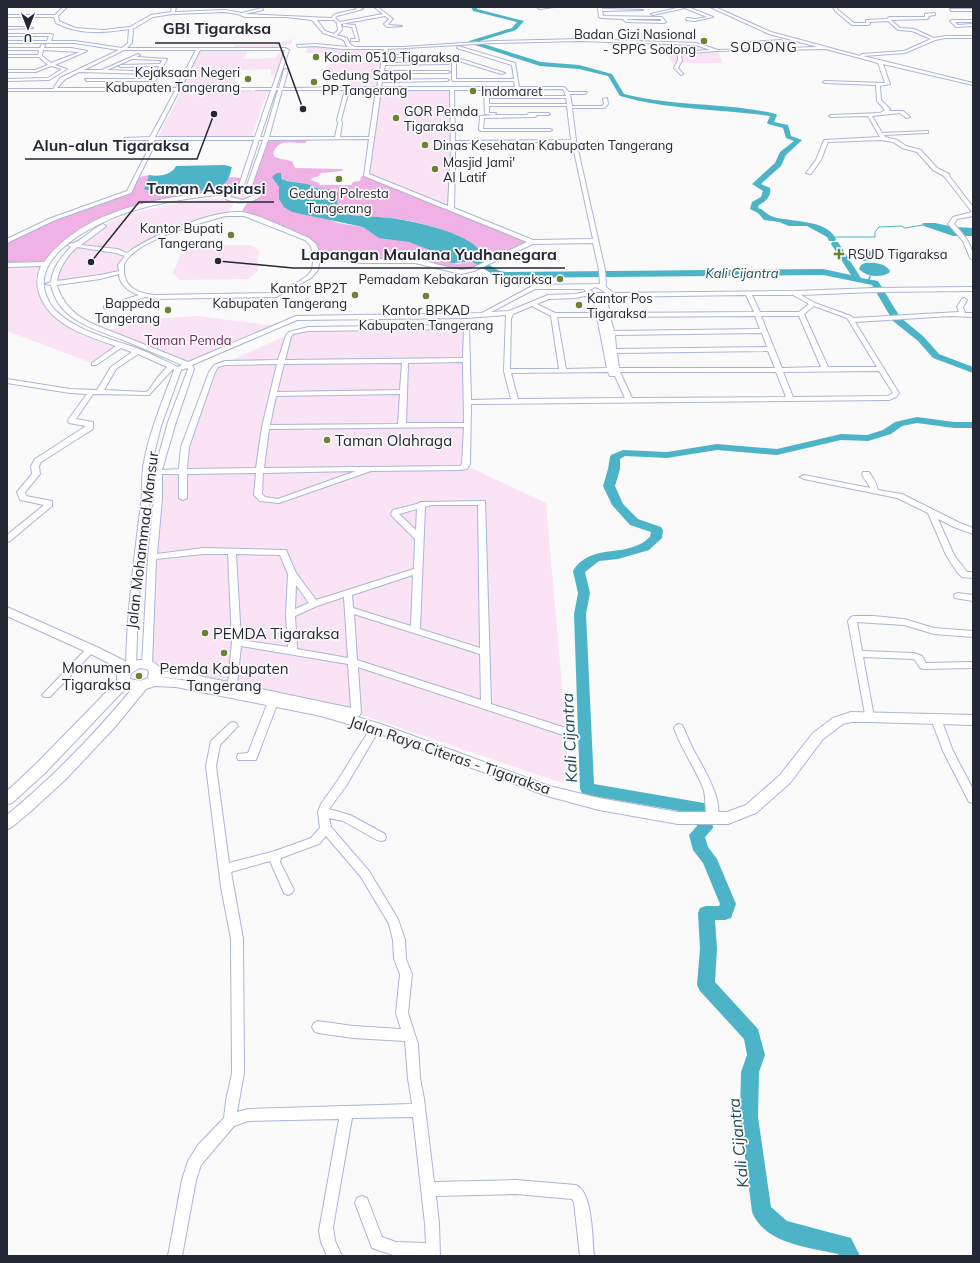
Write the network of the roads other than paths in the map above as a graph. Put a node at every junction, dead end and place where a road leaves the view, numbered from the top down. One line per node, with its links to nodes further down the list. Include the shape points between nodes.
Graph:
1 (65, 7): 29 (street)
2 (174, 7): 20 (street)
3 (356, 7): 35 (street, via 361,9)
4 (376, 7): 27 (street)
5 (552, 7): 11 (street)
6 (632, 7): 19 (street)
7 (666, 7): 30 (street, via 653,10)
8 (685, 7): 16 (street); 30 (street)
9 (711, 7): 16 (street); 47 (street)
10 (835, 7): 38 (street, via 854,24)
11 (540, 8)
12 (962, 8): 17 (street); 18 (street); 22 (street)
13 (220, 9): 20 (street); 21 (street)
14 (262, 9): 21 (street)
15 (600, 10): 19 (street); 36 (street, via 601,17)
16 (695, 10): 24 (street)
17 (951, 10)
18 (973, 10)
19 (641, 11): 30 (street); 36 (street)
20 (173, 12): 44 (street, via 152,16)
21 (240, 13): 31 (street, via 245,16)
22 (971, 13): 26 (street); 33 (street)
23 (316, 14): 31 (street)
24 (704, 14): 24 (street, via 698,16 687,18 695,20 711,17)
25 (934, 14): 38 (street, via 926,15 928,18)
26 (960, 14)
27 (384, 15): 37 (street); 41 (street)
28 (7, 16): 29 (street)
29 (56, 16): 44 (street, via 58,25 75,29 97,31)
30 (654, 16): 36 (street, via 662,18 664,22 624,21)
31 (307, 17): 34 (street)
32 (953, 17): 33 (street)
33 (973, 17)
34 (313, 18): 35 (street); 46 (street, via 324,32)
35 (333, 18): 41 (street)
36 (625, 18)
37 (391, 20): 37 (street, via 400,24 389,27 386,24)
38 (889, 20): 50 (street, via 899,29 913,30)
39 (973, 21): 40 (street, via 952,21 957,26)
40 (973, 25)
41 (339, 26): 46 (street); 49 (street, via 353,25 358,40)
42 (7, 28): 43 (street)
43 (31, 28)
44 (132, 28): 63 (street, via 130,44)
45 (7, 35): 52 (street, via 52,33)
46 (335, 35): 56 (street, via 348,40 348,45)
47 (782, 36): 53 (street, via 751,40); 59 (street)
48 (973, 37): 50 (street, via 945,37)
49 (352, 40)
50 (934, 40): 69 (street, via 906,52)
51 (7, 42): 52 (street)
52 (47, 42): 61 (street); 63 (street, via 79,42)
53 (765, 42): 66 (street); 67 (street, via 782,41)
54 (445, 46): 57 (street); 58 (street); 73 (street)
55 (291, 47): 56 (street, via 310,45); 65 (street); 117 (street); 118 (street)
56 (354, 48): 57 (street)
57 (386, 48): 72 (street)
58 (453, 48): 68 (street, via 494,42 590,40 696,44); 97 (street, via 513,63)
59 (825, 48): 67 (street); 69 (street)
60 (7, 49): 61 (street)
61 (41, 49): 62 (street); 74 (street)
62 (67, 49): 71 (street); 71 (street, via 85,51)
63 (123, 49): 64 (street); 90 (street)
64 (142, 49): 65 (street); 75 (street, via 140,54)
65 (198, 50): 116 (street)
66 (774, 50): 67 (street); 68 (street)
67 (792, 50)
68 (716, 51): 98 (street, via 680,52 676,68)
69 (854, 55): 79 (street)
70 (7, 56): 74 (street)
71 (74, 56): 80 (street)
72 (384, 56): 73 (street); 81 (street)
73 (448, 56): 77 (street); 82 (street)
74 (41, 57): 78 (street); 80 (street)
75 (133, 58): 76 (street); 85 (street)
76 (142, 58): 83 (street, via 165,58); 86 (street)
77 (454, 60): 84 (street); 102 (street)
78 (37, 62)
79 (880, 62): 106 (street, via 888,84); 107 (street)
80 (51, 64): 89 (street, via 38,71); 99 (street, via 66,68 49,79)
81 (383, 64): 82 (street); 92 (street)
82 (448, 64): 93 (street)
83 (162, 65): 86 (street); 96 (street)
84 (478, 65): 94 (street); 94 (street, via 480,72)
85 (118, 66): 86 (street); 91 (street)
86 (139, 66)
87 (33, 67): 89 (street)
88 (7, 71): 89 (street)
89 (28, 71)
90 (76, 71): 91 (street); 115 (street, via 62,79)
91 (99, 72): 95 (street); 100 (street, via 87,80)
92 (381, 72): 93 (street); 104 (street)
93 (448, 72): 101 (street)
94 (503, 72): 97 (street)
95 (106, 73): 96 (street); 100 (street)
96 (157, 73): 100 (street, via 151,81)
97 (515, 73): 103 (street)
98 (681, 74)
99 (7, 80)
100 (100, 80)
101 (447, 80): 102 (street); 104 (street); 108 (street)
102 (454, 80): 103 (street); 109 (street)
103 (516, 80): 111 (street)
104 (380, 81): 113 (street)
105 (825, 82): 106 (street)
106 (879, 84): 124 (street, via 877,95 888,110)
107 (973, 84)
108 (445, 88): 109 (street); 113 (street)
109 (454, 88): 110 (street); 144 (street)
110 (484, 88): 111 (street); 122 (street)
111 (517, 88): 120 (street, via 563,88)
112 (347, 89): 113 (street); 118 (street); 139 (street)
113 (378, 89): 140 (street)
114 (7, 90): 115 (street)
115 (54, 90): 116 (street)
116 (177, 90): 117 (street); 142 (street)
117 (274, 90): 118 (street); 137 (street)
118 (280, 90): 138 (street)
119 (585, 93): 120 (street)
120 (568, 95): 122 (street); 123 (street)
121 (605, 99): 123 (street, via 606,104 603,107)
122 (486, 101): 123 (street); 127 (street, via 488,114); 130 (street)
123 (569, 106): 143 (street)
124 (885, 113): 126 (street); 131 (street, via 901,112)
125 (548, 114): 128 (street)
126 (869, 114): 129 (street); 136 (street)
127 (505, 115): 128 (street); 130 (street); 132 (street)
128 (534, 115): 133 (street)
129 (831, 116)
130 (482, 117): 132 (street, via 481,130)
131 (908, 117)
132 (507, 130): 133 (street)
133 (537, 130): 134 (street)
134 (550, 130)
135 (926, 132): 136 (street)
136 (881, 136): 147 (street, via 826,141 818,160); 154 (street, via 919,151 935,169 945,173)
137 (257, 138): 138 (street); 142 (street); 149 (street)
138 (266, 138): 139 (street); 148 (street)
139 (337, 138): 140 (street)
140 (371, 138): 153 (street, via 366,175)
141 (125, 139): 142 (street)
142 (152, 139): 158 (street, via 150,150 129,192 53,219)
143 (574, 141): 144 (street); 159 (street)
144 (452, 142): 145 (street)
145 (452, 165): 146 (street); 153 (street)
146 (472, 165)
147 (809, 172)
148 (248, 189): 149 (street); 152 (street, via 258,193 256,198)
149 (240, 190): 150 (street)
150 (229, 195): 151 (street); 161 (street, via 180,198 122,212 83,230); 162 (street, via 184,202 126,217 105,225)
151 (235, 201): 152 (street); 155 (street)
152 (248, 201): 156 (street, via 242,211)
153 (451, 209): 160 (street)
154 (973, 210)
155 (226, 214): 156 (street); 163 (street, via 160,235)
156 (245, 214): 166 (street, via 307,239 313,244)
157 (973, 214): 167 (street, via 955,218 951,224 966,241)
158 (7, 241)
159 (595, 241): 160 (street); 177 (street)
160 (532, 242): 168 (street, via 472,270 456,271 415,262)
161 (63, 244): 162 (street); 170 (street)
162 (74, 245): 164 (street); 175 (street, via 61,259 54,272)
163 (136, 248): 164 (street); 165 (street)
164 (117, 251): 165 (street)
165 (129, 255): 172 (street, via 124,260)
166 (317, 256): 168 (street); 171 (street)
167 (973, 258)
168 (362, 261): 171 (street)
169 (7, 264): 170 (street)
170 (44, 264): 176 (street)
171 (317, 265): 183 (street, via 309,277 276,295)
172 (120, 272): 173 (street); 174 (street)
173 (100, 277): 174 (street); 175 (street)
174 (122, 279): 183 (street, via 126,286)
175 (53, 283): 176 (street); 210 (street, via 58,299 66,309 89,325)
176 (40, 285): 202 (street, via 46,302 54,313 80,330)
177 (603, 287): 179 (street); 182 (street)
178 (973, 289): 181 (street)
179 (594, 292): 182 (street); 185 (street, via 575,296 548,296); 187 (street, via 534,287); 192 (street)
180 (748, 294): 181 (street); 182 (street); 190 (street)
181 (794, 294): 186 (street)
182 (611, 295)
183 (144, 296): 188 (street)
184 (964, 300): 194 (street, via 960,307)
185 (532, 304): 189 (street); 195 (street)
186 (813, 304): 193 (street); 198 (street)
187 (498, 306): 189 (street); 191 (street)
188 (106, 307)
189 (511, 313): 191 (street); 216 (street, via 508,319)
190 (757, 313): 192 (street); 193 (street); 200 (street)
191 (482, 314): 197 (street)
192 (603, 314): 195 (street); 201 (street); 214 (street)
193 (801, 314): 213 (street)
194 (963, 314): 196 (street); 198 (street)
195 (554, 315): 217 (street)
196 (973, 315)
197 (467, 316): 199 (street); 210 (street, via 296,318)
198 (852, 320): 215 (street)
199 (467, 323)
200 (764, 331): 201 (street); 203 (street)
201 (611, 333): 205 (street)
202 (121, 345): 204 (street); 209 (street)
203 (771, 349): 205 (street); 212 (street)
204 (138, 351): 211 (street); 219 (street, via 113,368)
205 (614, 351): 214 (street)
206 (466, 360): 207 (street); 208 (street, via 468,330 461,327 308,329 288,336); 227 (street)
207 (405, 361): 208 (street); 221 (street)
208 (281, 363): 222 (street); 234 (street, via 225,363 215,366 189,435 184,453)
209 (94, 364)
210 (190, 367): 211 (street); 233 (street, Jalan Mohammad Mansur)
211 (175, 368): 220 (street, via 160,378 148,393); 266 (street, Jalan Mohammad Mansur, via 148,463)
212 (778, 369): 213 (street); 214 (street); 223 (street)
213 (826, 369): 215 (street)
214 (613, 370): 217 (street); 224 (street)
215 (882, 370): 223 (street, via 896,393 889,398)
216 (507, 371): 217 (street); 226 (street)
217 (562, 371)
218 (7, 381): 219 (street, via 60,390)
219 (96, 392): 220 (street); 242 (street, via 72,421 88,423 90,427 38,461 35,466 36,474 21,492 23,498 42,501 49,504 48,506)
220 (115, 392): 225 (street)
221 (403, 392): 222 (street); 229 (street)
222 (274, 394): 230 (street)
223 (790, 398): 224 (street)
224 (626, 400): 226 (street)
225 (108, 401)
226 (515, 401): 227 (street)
227 (468, 402): 228 (street)
228 (467, 425): 229 (street); 231 (street, via 464,467)
229 (402, 426): 230 (street)
230 (266, 427): 232 (street)
231 (370, 469): 232 (street); 232 (street, via 279,501 263,499 258,495)
232 (259, 470): 234 (street)
233 (158, 472): 234 (street); 245 (street, Jalan Mohammad Mansur)
234 (183, 472): 238 (street)
235 (866, 474): 237 (street)
236 (804, 477): 237 (street)
237 (875, 491): 240 (street, via 899,496)
238 (183, 498)
239 (421, 504): 243 (street); 243 (street, via 395,513); 261 (street, via 482,503)
240 (931, 512): 241 (street); 248 (street, via 958,568 965,575)
241 (973, 531)
242 (7, 539)
243 (420, 539): 246 (street)
244 (232, 552): 245 (street, via 197,551); 247 (street, via 283,552); 258 (street)
245 (152, 557): 264 (street, Jalan Mohammad Mansur)
246 (417, 571): 249 (street); 256 (street)
247 (292, 574): 252 (street); 255 (street)
248 (973, 575)
249 (348, 594): 252 (street); 253 (street)
250 (958, 596): 251 (street)
251 (973, 598)
252 (314, 604): 255 (street)
253 (350, 610): 256 (street); 263 (street)
254 (7, 611): 259 (main road)
255 (290, 615): 260 (street)
256 (415, 630): 261 (street)
257 (973, 634): 262 (street, via 934,631 904,622 854,619 852,621)
258 (237, 642): 260 (street); 269 (street)
259 (91, 649): 266 (main road); 270 (street)
260 (293, 651): 263 (street)
261 (484, 652): 272 (street)
262 (858, 654): 265 (street, via 914,656 919,658 923,666); 273 (street)
263 (354, 662): 269 (street, via 356,713); 272 (street)
264 (147, 664): 266 (main road); 267 (main road, via 155,670)
265 (973, 665)
266 (129, 668): 268 (main road, via 124,673)
267 (150, 681): 268 (main road, via 132,686); 269 (street, via 190,677); 271 (main road, Jalan Raya Citeras - Tigaraksa, via 176,683); 285 (main road, via 70,767)
268 (124, 682): 281 (main road, via 40,769)
269 (232, 686)
270 (47, 695)
271 (273, 702): 277 (main road, Jalan Raya Citeras - Tigaraksa, via 321,711); 280 (street, via 252,757)
272 (486, 706): 279 (street)
273 (869, 717): 274 (main road, Jalan Raya Citeras - Tigaraksa); 284 (main road, Jalan Raya Citeras - Tigaraksa, via 851,717 838,721 818,736 784,779 751,809 728,818)
274 (936, 719): 275 (main road, Jalan Raya Citeras - Tigaraksa); 282 (street, via 948,751)
275 (973, 720)
276 (233, 726): 289 (street, via 215,744 211,766)
277 (376, 727): 283 (street); 284 (main road, Jalan Raya Citeras - Tigaraksa, via 547,791 599,804 678,818)
278 (680, 728): 284 (street, via 684,743 707,785)
279 (566, 732)
280 (242, 757)
281 (7, 799)
282 (973, 799)
283 (323, 812): 286 (street); 287 (street, via 346,818)
284 (712, 819)
285 (7, 823)
286 (326, 828): 288 (street, via 315,841); 292 (street, via 365,874 394,923 399,940 400,959 406,974 402,1012)
287 (381, 837)
288 (276, 855): 289 (street); 290 (street, via 275,862)
289 (225, 869): 295 (street, via 237,939 238,1073)
290 (288, 890)
291 (318, 1026): 292 (street, via 353,1032)
292 (409, 1035): 293 (street)
293 (419, 1110): 294 (street); 296 (street)
294 (347, 1112): 295 (street, via 248,1115); 300 (street, via 325,1237)
295 (230, 1121): 299 (street, via 195,1161)
296 (427, 1189): 298 (street); 301 (street, via 516,1187 576,1192 581,1200)
297 (362, 1203): 298 (street, via 377,1243 396,1249)
298 (433, 1253)
299 (175, 1256)
300 (335, 1256)
301 (587, 1256)

